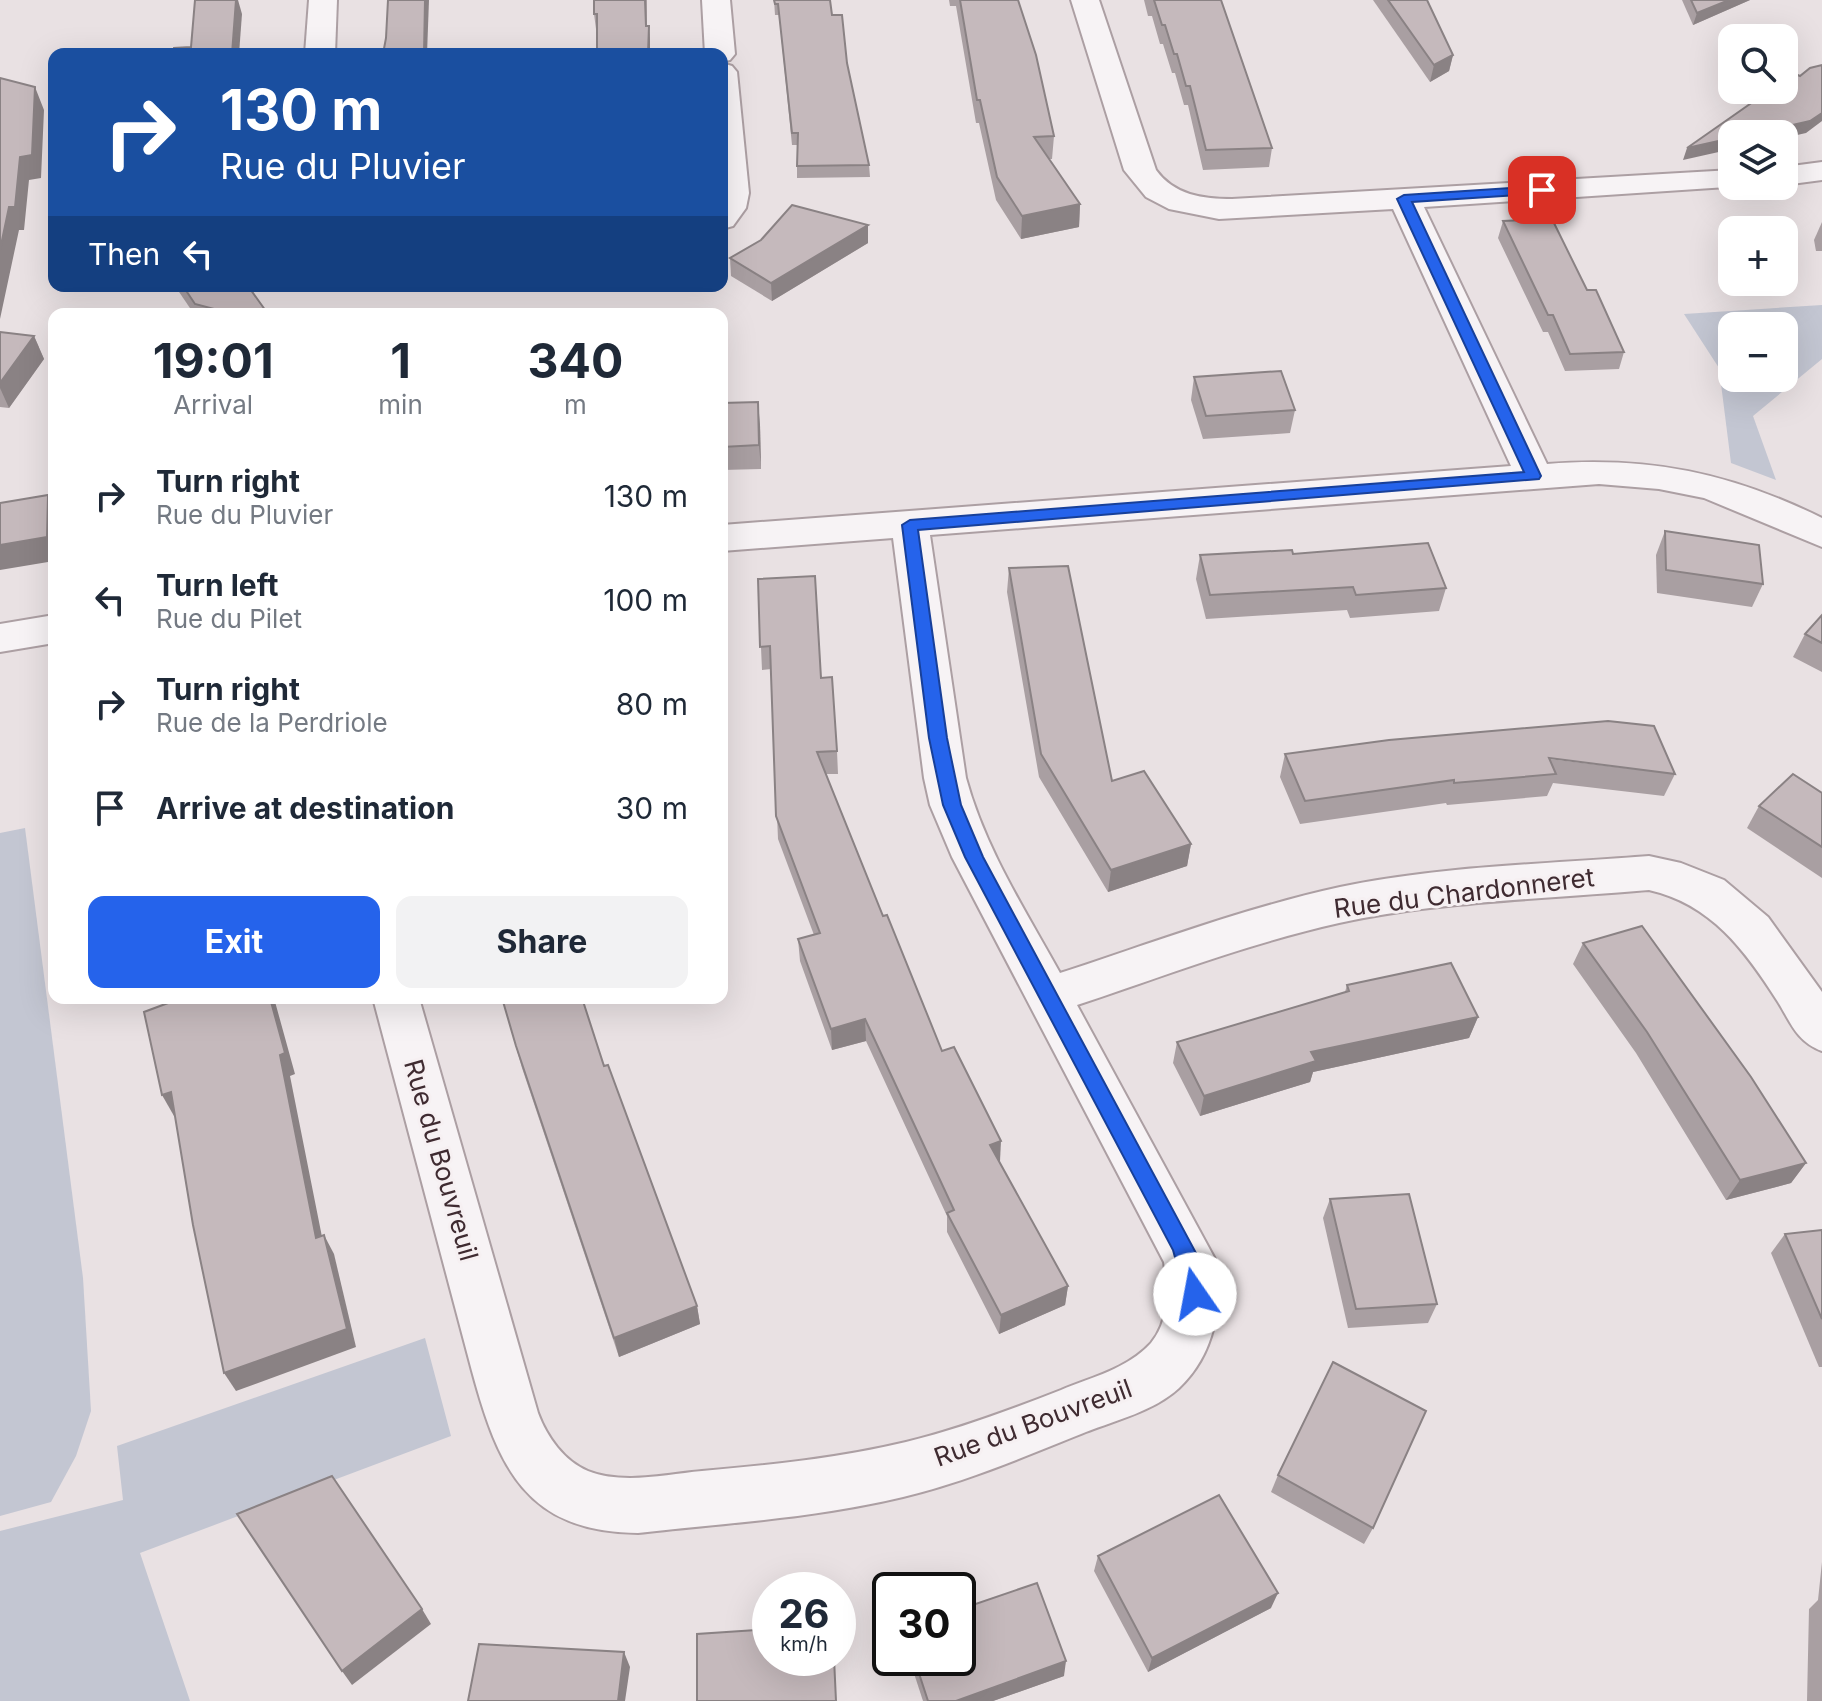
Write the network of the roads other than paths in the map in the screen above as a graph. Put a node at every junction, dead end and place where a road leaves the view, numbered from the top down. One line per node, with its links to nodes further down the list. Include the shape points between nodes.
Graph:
1 (323, 0): 4 (street)
2 (716, 0): 5 (street)
3 (1085, 0): 10 (street, via 1140,170 1163,195 1195,207 1220,209)
4 (320, 48)
5 (720, 48)
6 (728, 138): 11 (street, via 733,193)
7 (1822, 171): 8 (street)
8 (1798, 174)
9 (1718, 180): 10 (street)
10 (1404, 199): 12 (street)
11 (728, 211)
12 (1534, 476): 13 (street); 14 (street, via 1611,472 1673,477 1748,498)
13 (910, 525): 15 (street); 18 (street, Rue du Bouvreuil, via 952,805)
14 (1822, 534)
15 (728, 538)
16 (48, 630): 17 (street)
17 (0, 638)
18 (1047, 996): 19 (street, Rue du Bouvreuil, via 1189,1259 1193,1311 1170,1359 1150,1377 1120,1392 918,1466 841,1481 618,1505 562,1488 524,1447); 20 (street, Rue du Chardonneret, via 1259,926 1341,905 1425,892 1649,873 1683,879 1729,904)
19 (398, 1004)
20 (1822, 1031)

